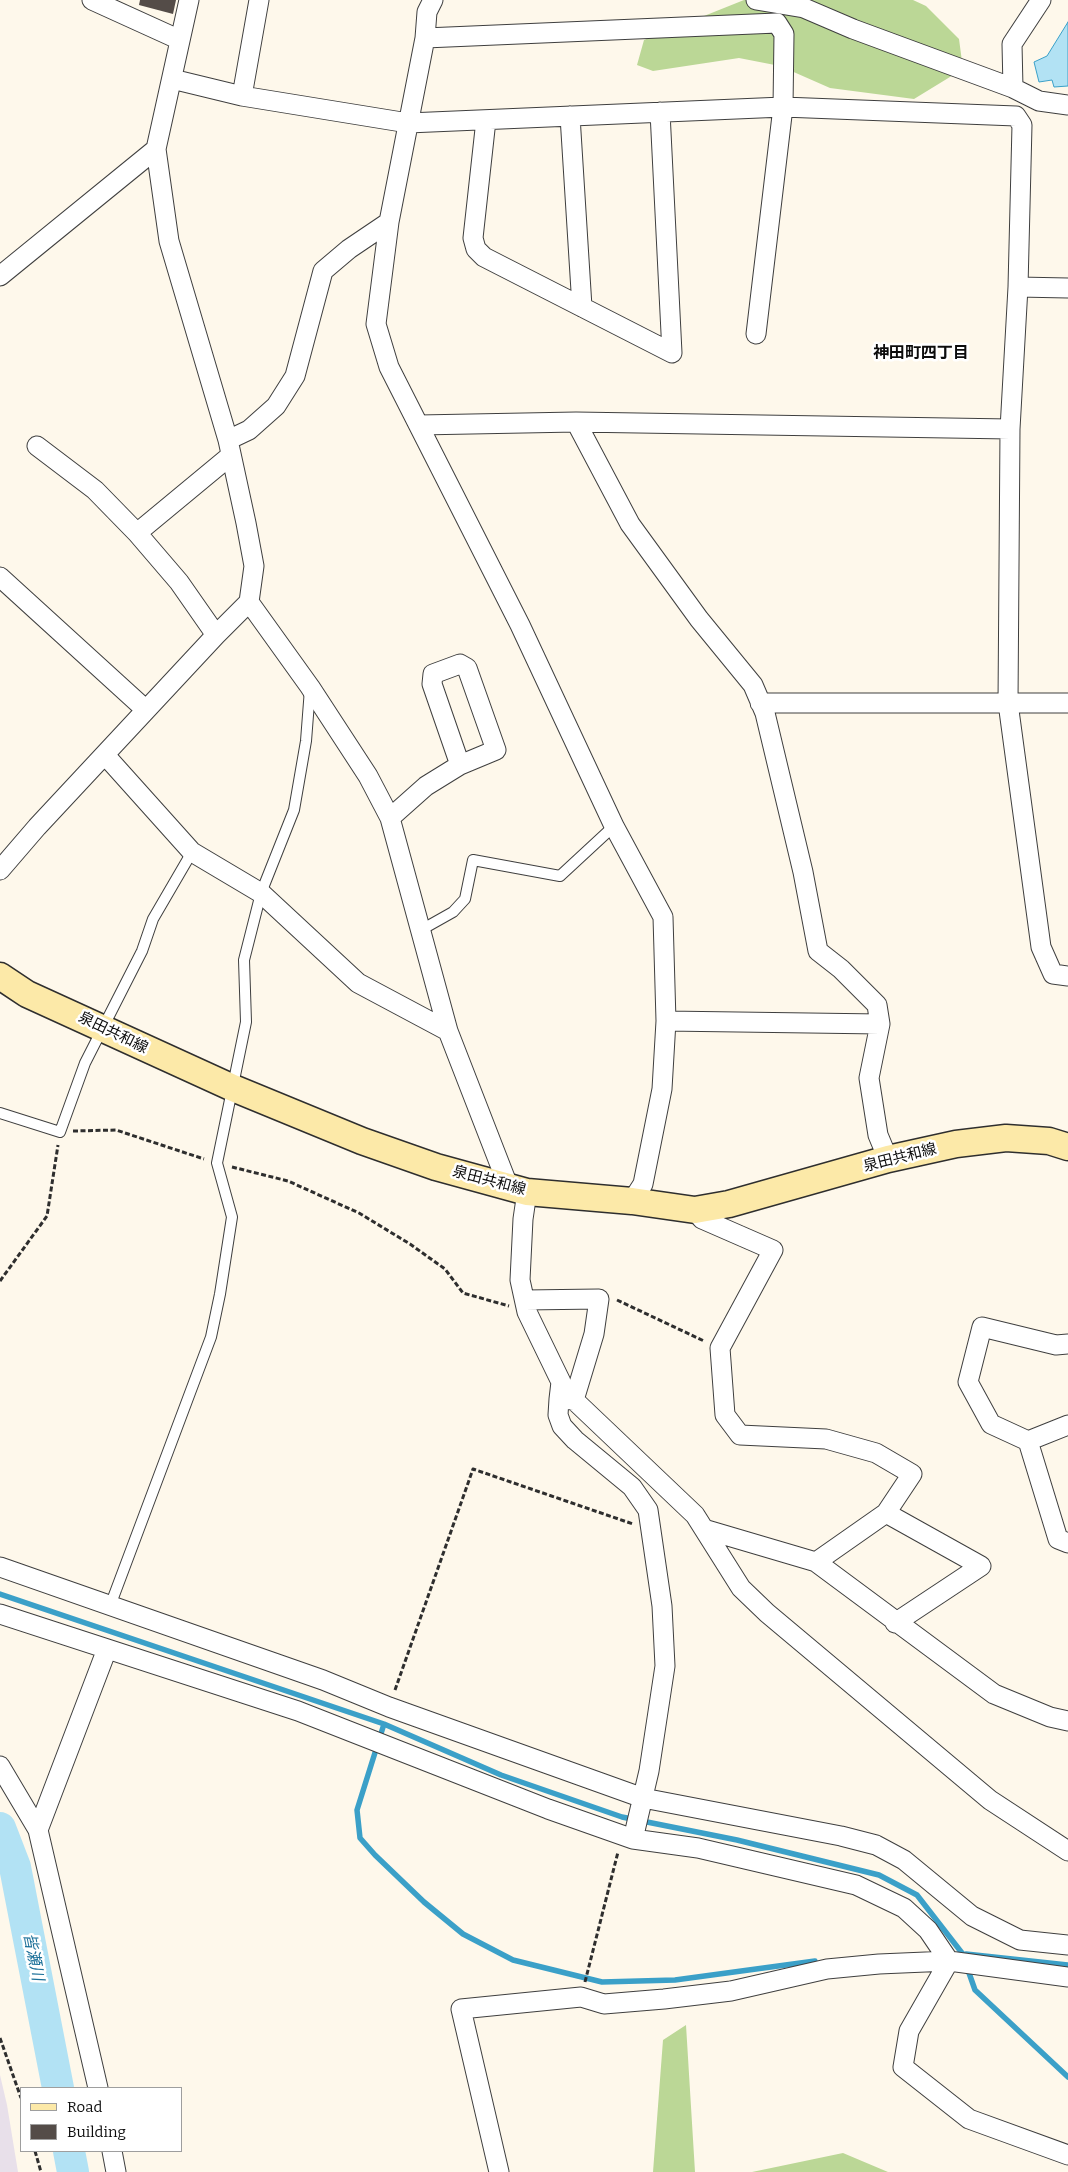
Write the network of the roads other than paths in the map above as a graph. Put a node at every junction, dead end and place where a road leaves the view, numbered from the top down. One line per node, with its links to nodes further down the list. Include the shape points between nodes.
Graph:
1 (92, 0): 8 (street)
2 (189, 0): 8 (street)
3 (259, 0): 11 (street)
4 (433, 0): 7 (street, via 427,12)
5 (756, 0): 10 (street, via 804,8)
6 (1041, 0): 10 (street, via 1012,44)
7 (425, 38): 13 (street, via 777,23 784,34); 17 (street)
8 (180, 40): 9 (street)
9 (172, 79): 11 (street); 18 (street)
10 (1013, 88): 12 (street, via 1039,101)
11 (242, 96): 17 (street)
12 (1068, 105)
13 (783, 107): 14 (street); 21 (street, via 1016,116 1022,125); 24 (street)
14 (660, 112): 15 (street); 23 (street, via 672,353)
15 (570, 116): 16 (street); 23 (street)
16 (486, 120): 17 (street); 23 (street, via 473,238 476,249 484,257)
17 (408, 124): 19 (street)
18 (156, 149): 20 (street); 29 (street, via 169,241)
19 (389, 222): 26 (street, via 376,324 389,367); 29 (street, via 349,249 324,271 295,376 276,406)
20 (0, 276)
21 (1018, 287): 22 (street); 27 (street)
22 (1068, 288)
23 (582, 306)
24 (756, 334)
25 (576, 422): 26 (street); 27 (street); 35 (street, via 630,524 699,619 753,685)
26 (419, 425): 42 (street, via 524,633)
27 (1010, 429): 36 (street)
28 (37, 446): 30 (street, via 95,490)
29 (229, 448): 30 (street); 32 (street, via 254,566)
30 (137, 534): 33 (street, via 179,582)
31 (0, 577): 38 (street)
32 (249, 602): 33 (street); 34 (street)
33 (216, 635): 38 (street)
34 (310, 687): 41 (street, via 368,776); 45 (lane, via 306,741 294,810)
35 (760, 702): 36 (street); 50 (street, via 766,713 799,853 818,951 841,969 877,1006)
36 (1008, 703): 37 (street); 48 (street, via 1041,948 1053,974)
37 (1068, 703)
38 (146, 710): 39 (street)
39 (106, 755): 43 (street); 44 (street)
40 (460, 765): 40 (street, via 496,750 467,668 460,664 433,674 432,684); 41 (street, via 426,786)
41 (390, 818): 46 (street)
42 (614, 826): 46 (lane, via 560,876 473,860 465,899 453,912); 49 (street, via 663,917)
43 (192, 852): 45 (street); 51 (lane, via 153,919 142,951)
44 (0, 870)
45 (261, 893): 52 (street, via 358,983); 53 (lane, via 244,960 246,1022)
46 (421, 930): 52 (street)
47 (0, 976): 51 (main road, 泉田共和線, via 27,994)
48 (1068, 976)
49 (666, 1021): 50 (street); 58 (street, via 662,1089 643,1184)
50 (880, 1024): 56 (street, via 869,1078 878,1135)
51 (102, 1028): 53 (main road, 泉田共和線); 54 (lane, via 85,1063 60,1132)
52 (448, 1031): 57 (street)
53 (233, 1088): 57 (main road, 泉田共和線, via 362,1141 436,1167); 70 (lane, via 217,1163 232,1217 220,1294 210,1336)
54 (0, 1113)
55 (1068, 1147): 56 (main road, 泉田共和線, via 1049,1140 1006,1138 956,1144)
56 (888, 1160): 59 (main road, 泉田共和線, via 729,1204)
57 (518, 1190): 58 (main road, 泉田共和線); 60 (street, via 523,1219 520,1280)
58 (632, 1201): 59 (main road, 泉田共和線)
59 (695, 1210): 65 (street, via 702,1219 773,1250 720,1348 725,1415 740,1435 826,1439 876,1453 912,1474)
60 (525, 1300): 62 (street, via 527,1312); 62 (street, via 599,1299 594,1334)
61 (1068, 1344): 64 (street, via 1056,1345 982,1327 968,1382 991,1424)
62 (567, 1399): 66 (street, via 695,1515); 76 (street, via 558,1415 562,1426 640,1496 648,1510 662,1606 665,1666)
63 (1068, 1425): 64 (street)
64 (1028, 1441): 67 (street, via 1058,1540)
65 (886, 1512): 68 (street); 72 (street, via 981,1566)
66 (704, 1529): 68 (street); 79 (street, via 742,1588 767,1613 990,1800)
67 (1068, 1543)
68 (816, 1562): 72 (street)
69 (0, 1567): 70 (street)
70 (110, 1606): 76 (street, via 323,1680)
71 (0, 1614): 73 (street)
72 (895, 1623): 74 (street, via 994,1694 1050,1717)
73 (106, 1649): 77 (street); 78 (street, via 298,1711 548,1810)
74 (1068, 1720)
75 (0, 1766): 77 (street)
76 (643, 1798): 78 (street); 80 (street, via 876,1845 904,1860 972,1916 1020,1940)
77 (38, 1830): 83 (street)
78 (630, 1834): 81 (street, via 856,1885 904,1908 928,1930)
79 (1068, 1850)
80 (1068, 1946)
81 (948, 1961): 82 (street); 85 (street, via 909,2031 903,2067 969,2119); 87 (street, via 827,1969 731,1991 664,2000 604,2004 581,1997 461,2009)
82 (1068, 1977)
83 (98, 2087)
84 (112, 2152): 86 (street)
85 (1068, 2155)
86 (116, 2172)
87 (499, 2172)

